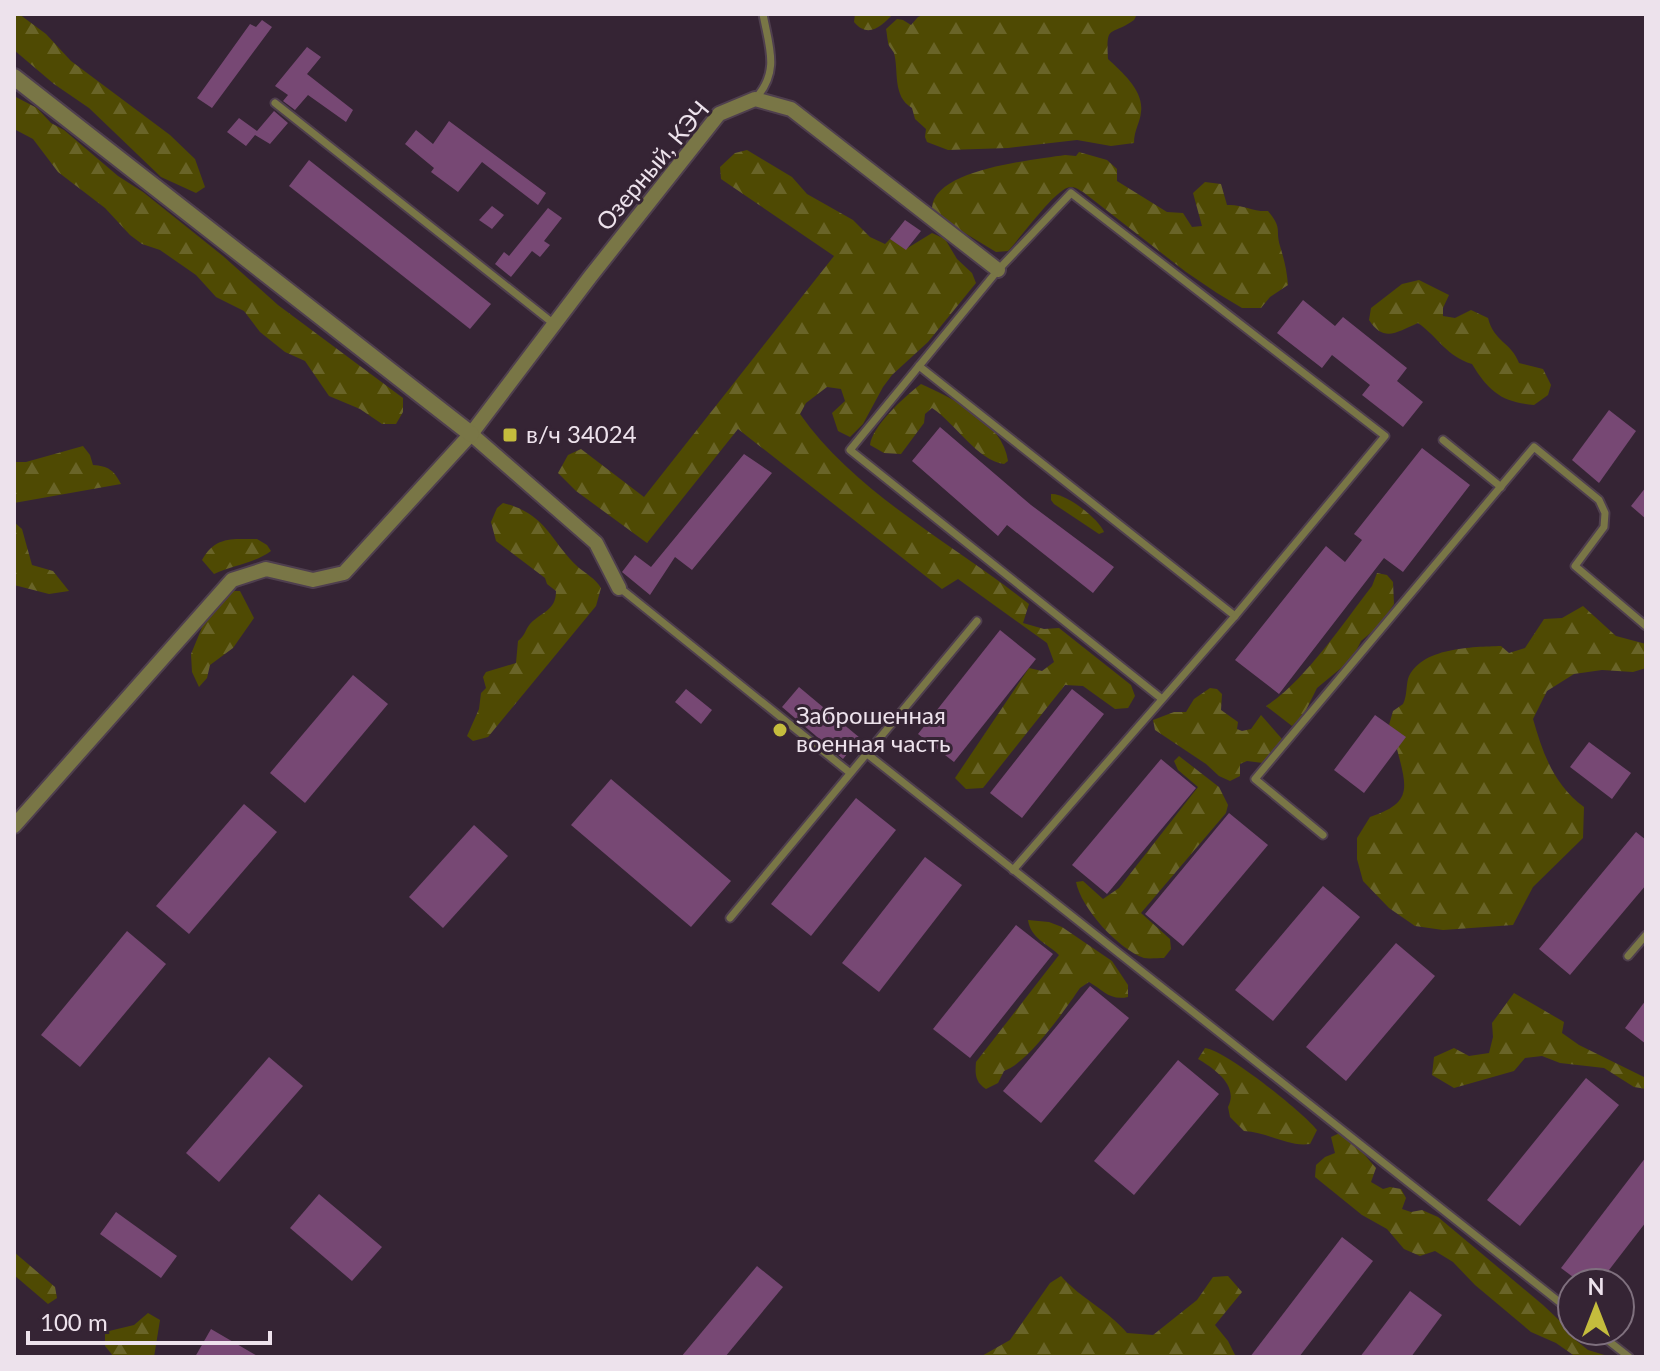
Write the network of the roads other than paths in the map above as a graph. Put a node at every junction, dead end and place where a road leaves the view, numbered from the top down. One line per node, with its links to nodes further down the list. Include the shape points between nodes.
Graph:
1 (763, 14): 3 (lane, via 772,67 768,85)
2 (14, 77): 8 (street)
3 (755, 99): 5 (street, via 791,109); 6 (street, Озерный, КЭЧ, via 719,114)
4 (275, 103): 6 (lane)
5 (998, 270): 7 (lane); 12 (lane, via 1071,193 1385,436)
6 (554, 324): 8 (street, Озерный, КЭЧ)
7 (919, 366): 12 (lane); 15 (lane, via 850,450)
8 (471, 434): 11 (street, via 596,543); 18 (street, Озерный, КЭЧ, via 344,573 313,580 266,569 232,580)
9 (1443, 440): 10 (lane)
10 (1501, 487): 14 (lane, via 1534,447 1599,500 1604,527 1575,566); 19 (lane, via 1255,779)
11 (619, 588): 17 (lane)
12 (1235, 616): 15 (lane)
13 (977, 621): 16 (lane)
14 (1646, 626)
15 (1162, 699): 20 (lane)
16 (866, 753): 17 (lane); 20 (lane)
17 (849, 772): 21 (lane)
18 (14, 826)
19 (1323, 835)
20 (1013, 870): 24 (lane)
21 (730, 918)
22 (1646, 935): 23 (lane)
23 (1628, 956)
24 (1556, 1299)

